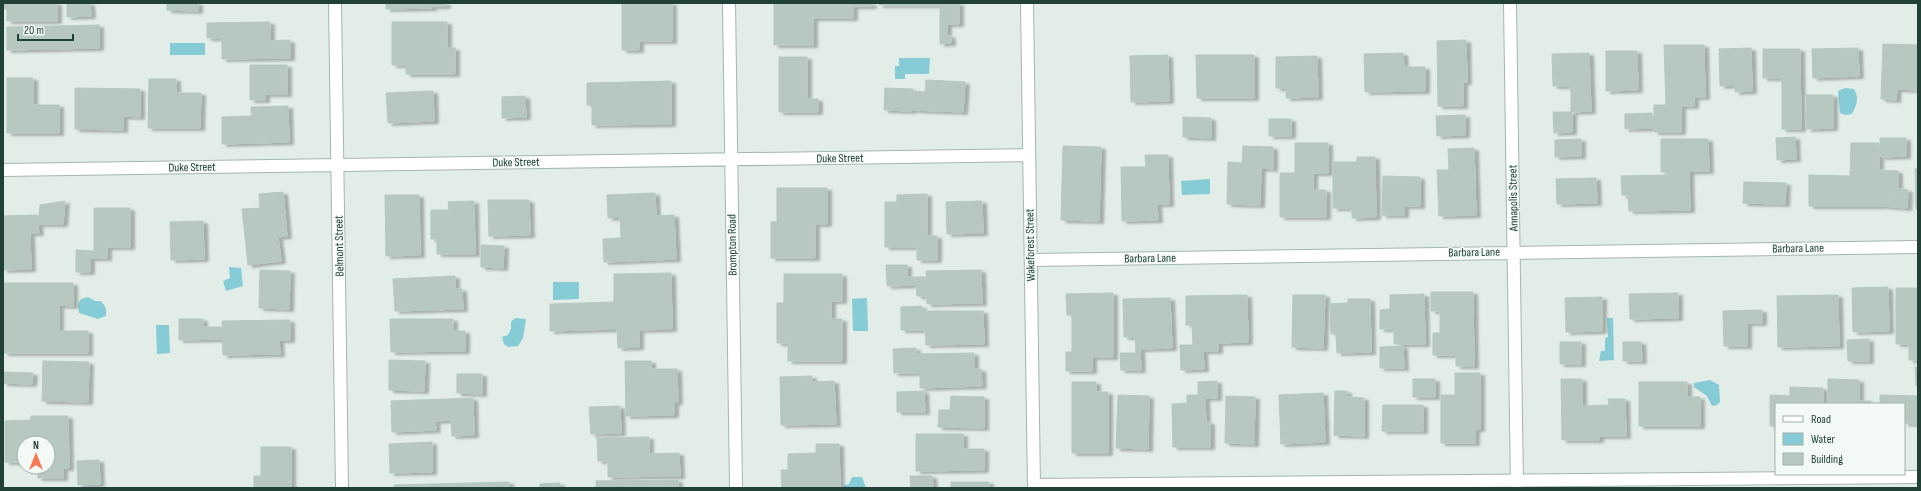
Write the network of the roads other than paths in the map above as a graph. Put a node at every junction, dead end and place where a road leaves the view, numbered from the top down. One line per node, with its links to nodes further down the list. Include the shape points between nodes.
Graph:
1 (335, 3): 7 (street, Belmont Street)
2 (729, 3): 6 (street, Brompton Road)
3 (1027, 3): 5 (street, Wakeforest Street)
4 (1510, 3): 10 (street, Annapolis Street)
5 (1029, 155): 6 (street, Duke Street); 11 (street, Wakeforest Street)
6 (731, 159): 7 (street, Duke Street); 16 (street, Brompton Road)
7 (337, 165): 8 (street, Duke Street); 15 (street, Belmont Street)
8 (3, 170)
9 (1918, 247): 10 (street, Barbara Lane)
10 (1514, 252): 11 (street, Barbara Lane); 13 (street, Annapolis Street)
11 (1031, 260): 14 (street, Wakeforest Street)
12 (1918, 477): 13 (street)
13 (1517, 484): 14 (street)
14 (1034, 486)
15 (342, 488)
16 (736, 488)

